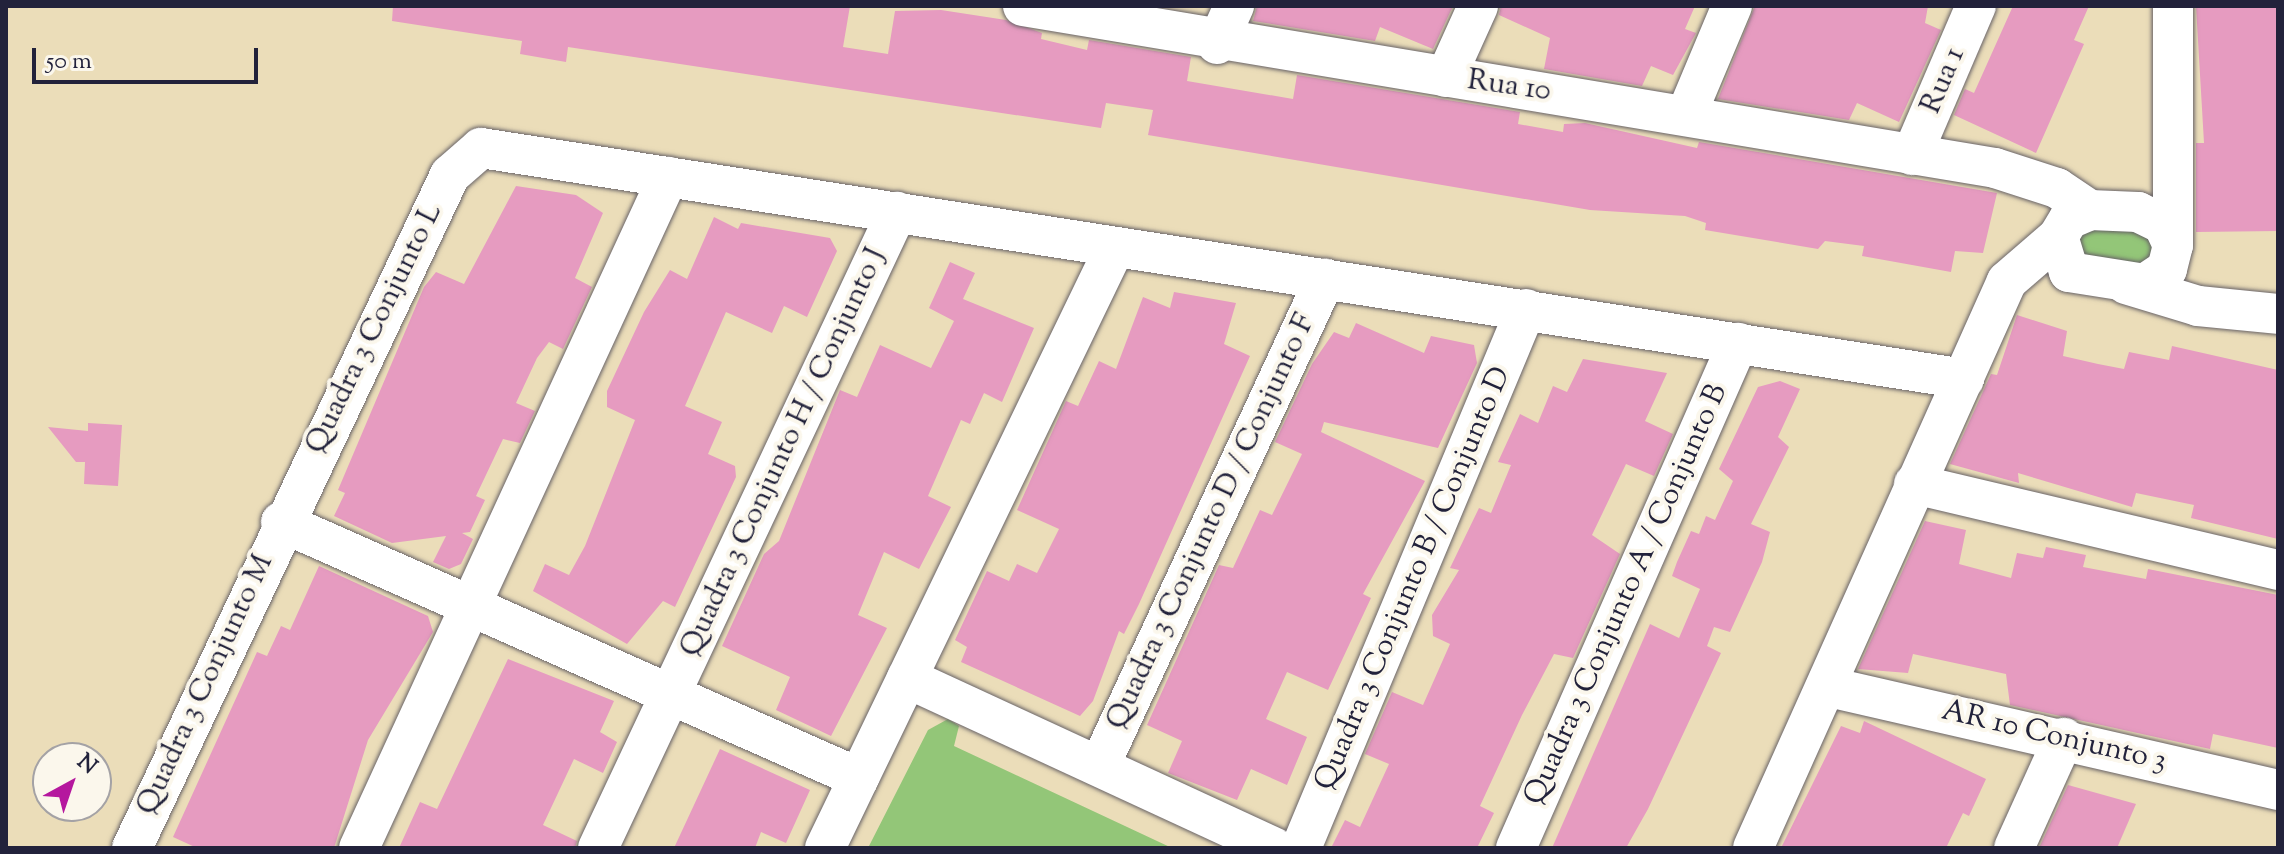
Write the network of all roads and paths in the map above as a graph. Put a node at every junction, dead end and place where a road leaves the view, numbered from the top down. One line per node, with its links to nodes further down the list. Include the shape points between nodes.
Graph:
1 (1023, 6): 7 (street, Rua 10)
2 (1234, 6): 7 (street)
3 (1478, 6): 8 (street)
4 (1732, 6): 9 (street)
5 (1976, 6): 11 (street, Rua 1)
6 (2173, 6): 10 (street)
7 (1217, 44): 8 (street, Rua 10)
8 (1446, 77): 9 (street, Rua 10)
9 (1687, 113): 11 (street, Rua 10)
10 (2174, 139): 14 (street, via 2165,170); 17 (street)
11 (1912, 155): 15 (street, Rua 10, via 1995,168)
12 (668, 177): 13 (street); 27 (street, Quadra 3 Conjunto L, via 481,148 450,175); 29 (street)
13 (897, 212): 16 (street); 32 (street, Quadra 3 Conjunto H / Conjunto J)
14 (2138, 212): 15 (street); 17 (street, via 2163,224)
15 (2070, 225): 19 (street, via 2061,263); 22 (street, via 2024,259)
16 (1115, 247): 18 (street); 30 (street)
17 (2171, 255): 20 (street, via 2145,284); 23 (street)
18 (1325, 279): 21 (street); 34 (street, Quadra 3 Conjunto D / Conjunto F)
19 (2079, 279): 20 (street); 22 (street, via 2031,282)
20 (2122, 283): 23 (street, via 2198,306)
21 (1526, 309): 24 (street); 42 (street, Quadra 3 Conjunto B / Conjunto D)
22 (1992, 312): 25 (street)
23 (2264, 312)
24 (1738, 343): 25 (street); 43 (street, Quadra 3 Conjunto A / Conjunto B)
25 (1964, 379): 26 (street)
26 (1914, 484): 28 (street); 31 (street)
27 (281, 522): 29 (street); 37 (street, Quadra 3 Conjunto M)
28 (2278, 570)
29 (475, 602): 32 (street); 38 (street)
30 (907, 678): 34 (street); 35 (street)
31 (1829, 687): 33 (street, AR 10 Conjunto 3); 44 (street)
32 (671, 693): 35 (street); 39 (street, Quadra 3 Conjunto H / Conjunto J)
33 (2064, 738): 36 (street, AR 10 Conjunto 3); 45 (street)
34 (1100, 765): 41 (street)
35 (859, 778): 40 (street)
36 (2278, 790)
37 (132, 848)
38 (359, 848)
39 (598, 848)
40 (825, 848)
41 (1275, 848)
42 (1301, 848)
43 (1516, 848)
44 (1753, 848)
45 (2014, 848)

